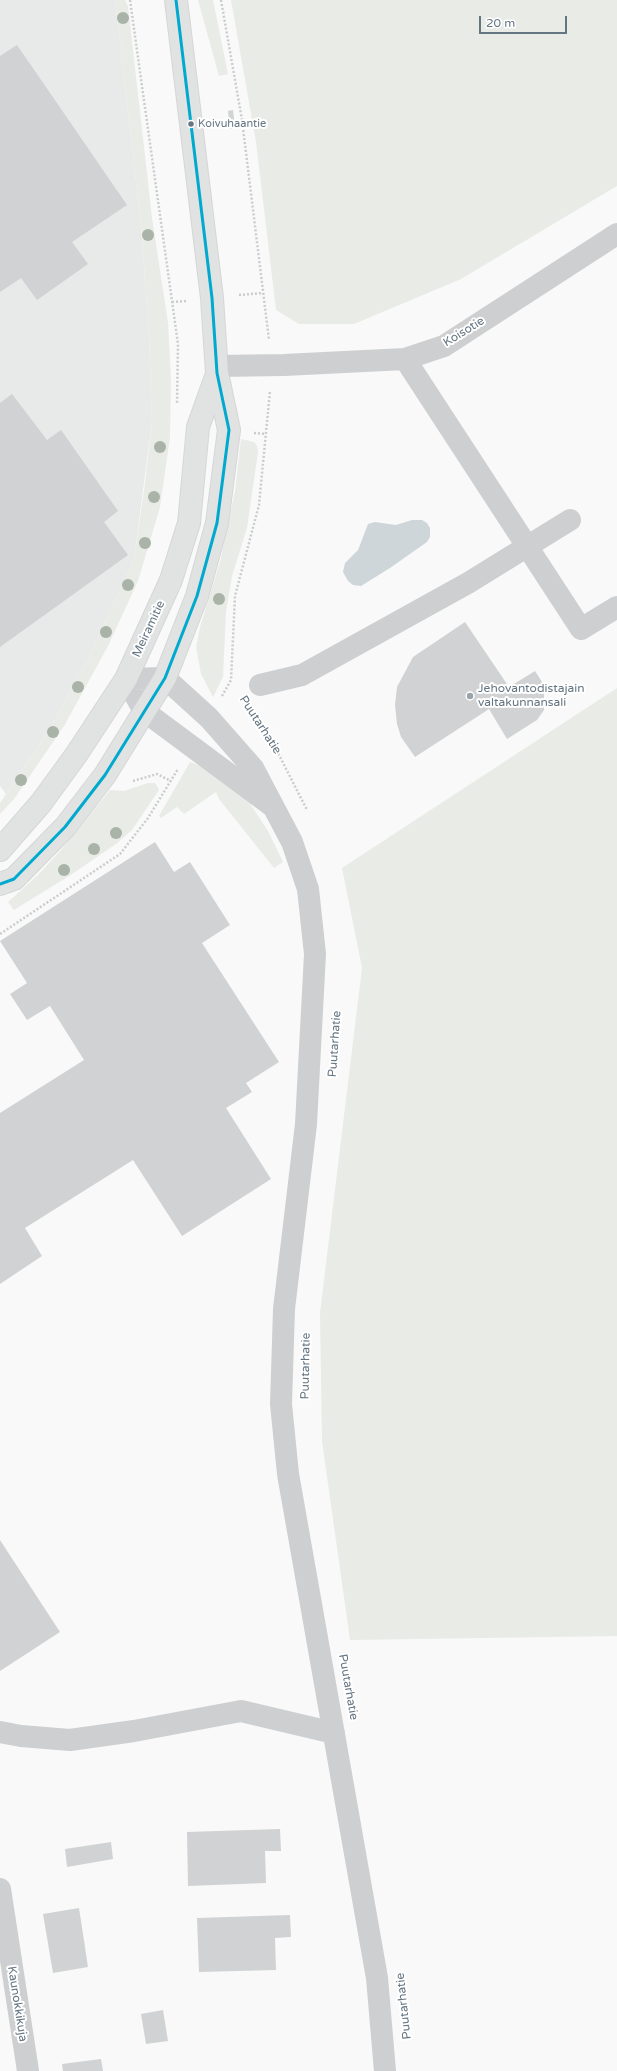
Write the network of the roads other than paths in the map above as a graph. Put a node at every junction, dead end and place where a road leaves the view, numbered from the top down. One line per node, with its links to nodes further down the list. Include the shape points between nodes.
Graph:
1 (176, 0): 4 (main road, Meiramitie, via 212,298)
2 (617, 234): 3 (street, Koisotie, via 444,346)
3 (405, 359): 4 (street, Koisotie); 6 (street)
4 (217, 370): 8 (main road, Meiramitie, via 229,430 217,523 197,596); 9 (main road, Meiramitie, via 198,427 189,523 171,580)
5 (570, 520): 6 (street)
6 (527, 548): 7 (street, via 581,629); 10 (street, via 302,674)
7 (617, 607)
8 (165, 678): 9 (street); 11 (main road, Meiramitie); 12 (street, Puutarhatie, via 209,718 253,768)
9 (126, 680): 11 (street, Puutarhatie); 13 (main road, Meiramitie, via 50,791)
10 (260, 685)
11 (144, 711): 12 (street, Puutarhatie); 14 (main road, Meiramitie, via 105,775 65,827 14,879)
12 (272, 806): 16 (street, Puutarhatie, via 292,842 308,889 315,954 306,1124 284,1309 281,1404 288,1474)
13 (0, 850)
14 (0, 884)
15 (0, 1732): 16 (street, via 70,1740 241,1711)
16 (334, 1733): 19 (street, Puutarhatie, via 377,1978)
17 (0, 1889): 18 (street, Kaunokkikuja)
18 (28, 2071)
19 (385, 2071)

